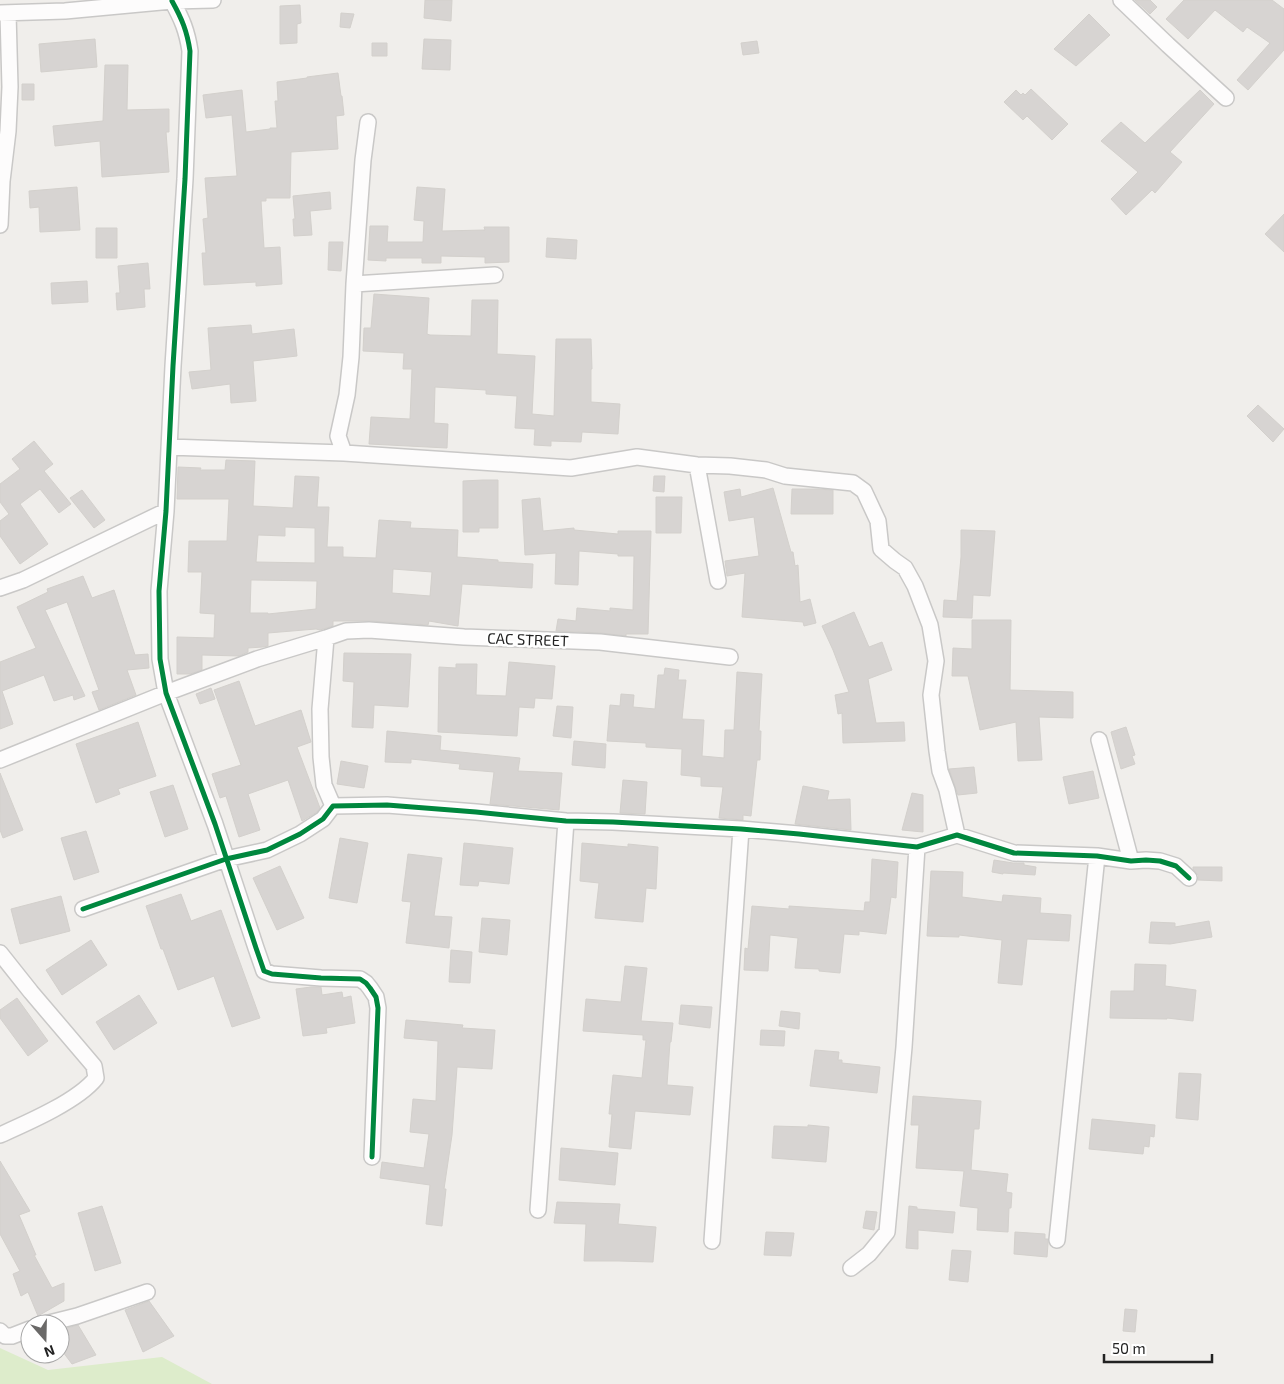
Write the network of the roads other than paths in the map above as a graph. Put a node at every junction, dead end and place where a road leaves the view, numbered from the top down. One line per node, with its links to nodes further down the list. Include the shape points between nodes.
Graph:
1 (213, 0): 3 (street)
2 (1121, 0): 6 (street)
3 (172, 1): 4 (street); 11 (street, via 182,20 190,51)
4 (65, 6): 5 (street)
5 (4, 13): 8 (street, via 10,87)
6 (1226, 98)
7 (368, 122): 10 (street)
8 (0, 225)
9 (495, 276): 10 (street)
10 (354, 284): 12 (street, via 347,395 338,436)
11 (169, 447): 12 (street); 14 (street)
12 (344, 453): 13 (street, via 571,468 637,457)
13 (697, 465): 15 (street); 25 (street, via 766,470 785,476 853,483 864,491 878,521 881,549 905,568 930,625 936,661 931,695 937,751)
14 (166, 511): 16 (street); 19 (street, via 159,591 160,659)
15 (718, 581)
16 (0, 588)
17 (326, 638): 18 (street, CAC STREET, via 346,631 369,630 600,642); 19 (street, CAC STREET, via 256,659); 22 (street, via 320,709 321,757 324,784)
18 (730, 658)
19 (166, 693): 21 (street, CAC STREET); 28 (street)
20 (1099, 740): 29 (street)
21 (0, 760)
22 (333, 806): 23 (street, via 387,805); 28 (street, via 323,819 300,834 267,850)
23 (566, 821): 24 (street); 35 (street)
24 (741, 829): 26 (street); 37 (street)
25 (957, 835): 26 (street); 27 (street, via 1014,853)
26 (917, 847): 38 (street, via 904,1047 887,1232 869,1254)
27 (1097, 856): 29 (street); 36 (street)
28 (226, 859): 31 (street); 34 (street, via 264,971 360,979 376,997)
29 (1131, 861): 30 (street, via 1160,861 1176,866)
30 (1189, 878)
31 (83, 909)
32 (0, 953): 33 (street, via 94,1066 96,1078 70,1100)
33 (0, 1135)
34 (372, 1157)
35 (538, 1210)
36 (1057, 1240)
37 (712, 1241)
38 (851, 1268)
39 (147, 1292): 40 (street)
40 (70, 1318)
41 (0, 1331): 42 (street, via 5,1336)
42 (20, 1333)

